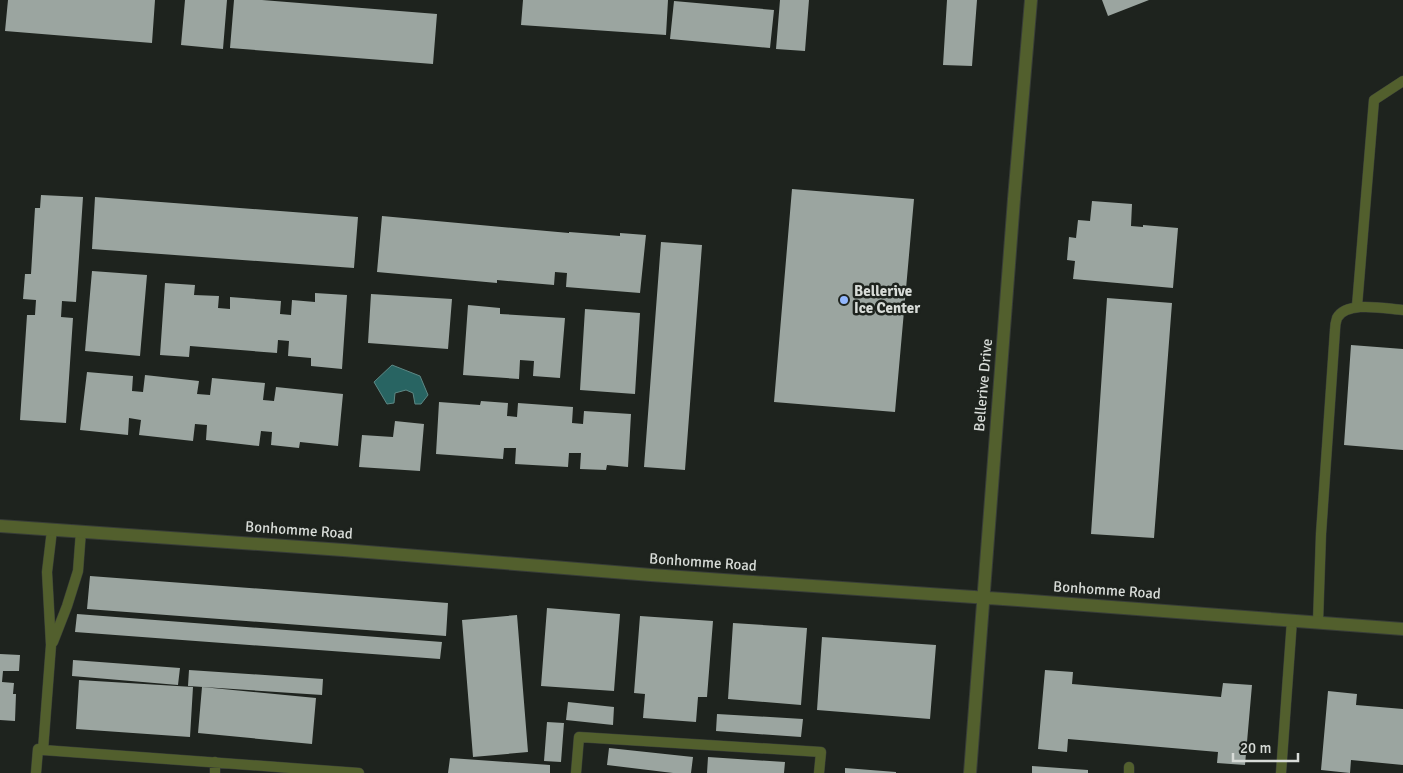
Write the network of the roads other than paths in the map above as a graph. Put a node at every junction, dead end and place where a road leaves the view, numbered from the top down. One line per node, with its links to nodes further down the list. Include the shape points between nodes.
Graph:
1 (1031, 0): 8 (street, Bellerive Drive)
2 (1403, 82): 3 (lane, via 1374,100)
3 (1357, 306): 4 (lane); 10 (lane, via 1338,317 1335,330)
4 (1403, 310)
5 (0, 526): 6 (street, Bonhomme Road)
6 (52, 530): 7 (street, Bonhomme Road); 12 (lane, via 47,572)
7 (81, 532): 8 (street, Bonhomme Road); 12 (lane, via 78,570)
8 (982, 597): 9 (street, Bonhomme Road); 20 (street, Bellerive Drive)
9 (1292, 620): 10 (street, Bonhomme Road); 21 (lane)
10 (1318, 622): 11 (street, Bonhomme Road)
11 (1403, 629)
12 (51, 645): 13 (lane)
13 (43, 750): 14 (lane); 15 (lane, via 38,749)
14 (215, 762): 16 (lane); 17 (lane)
15 (36, 773)
16 (214, 773)
17 (359, 773)
18 (576, 773): 19 (lane, via 580,737 821,752)
19 (820, 773)
20 (970, 773)
21 (1281, 773)

